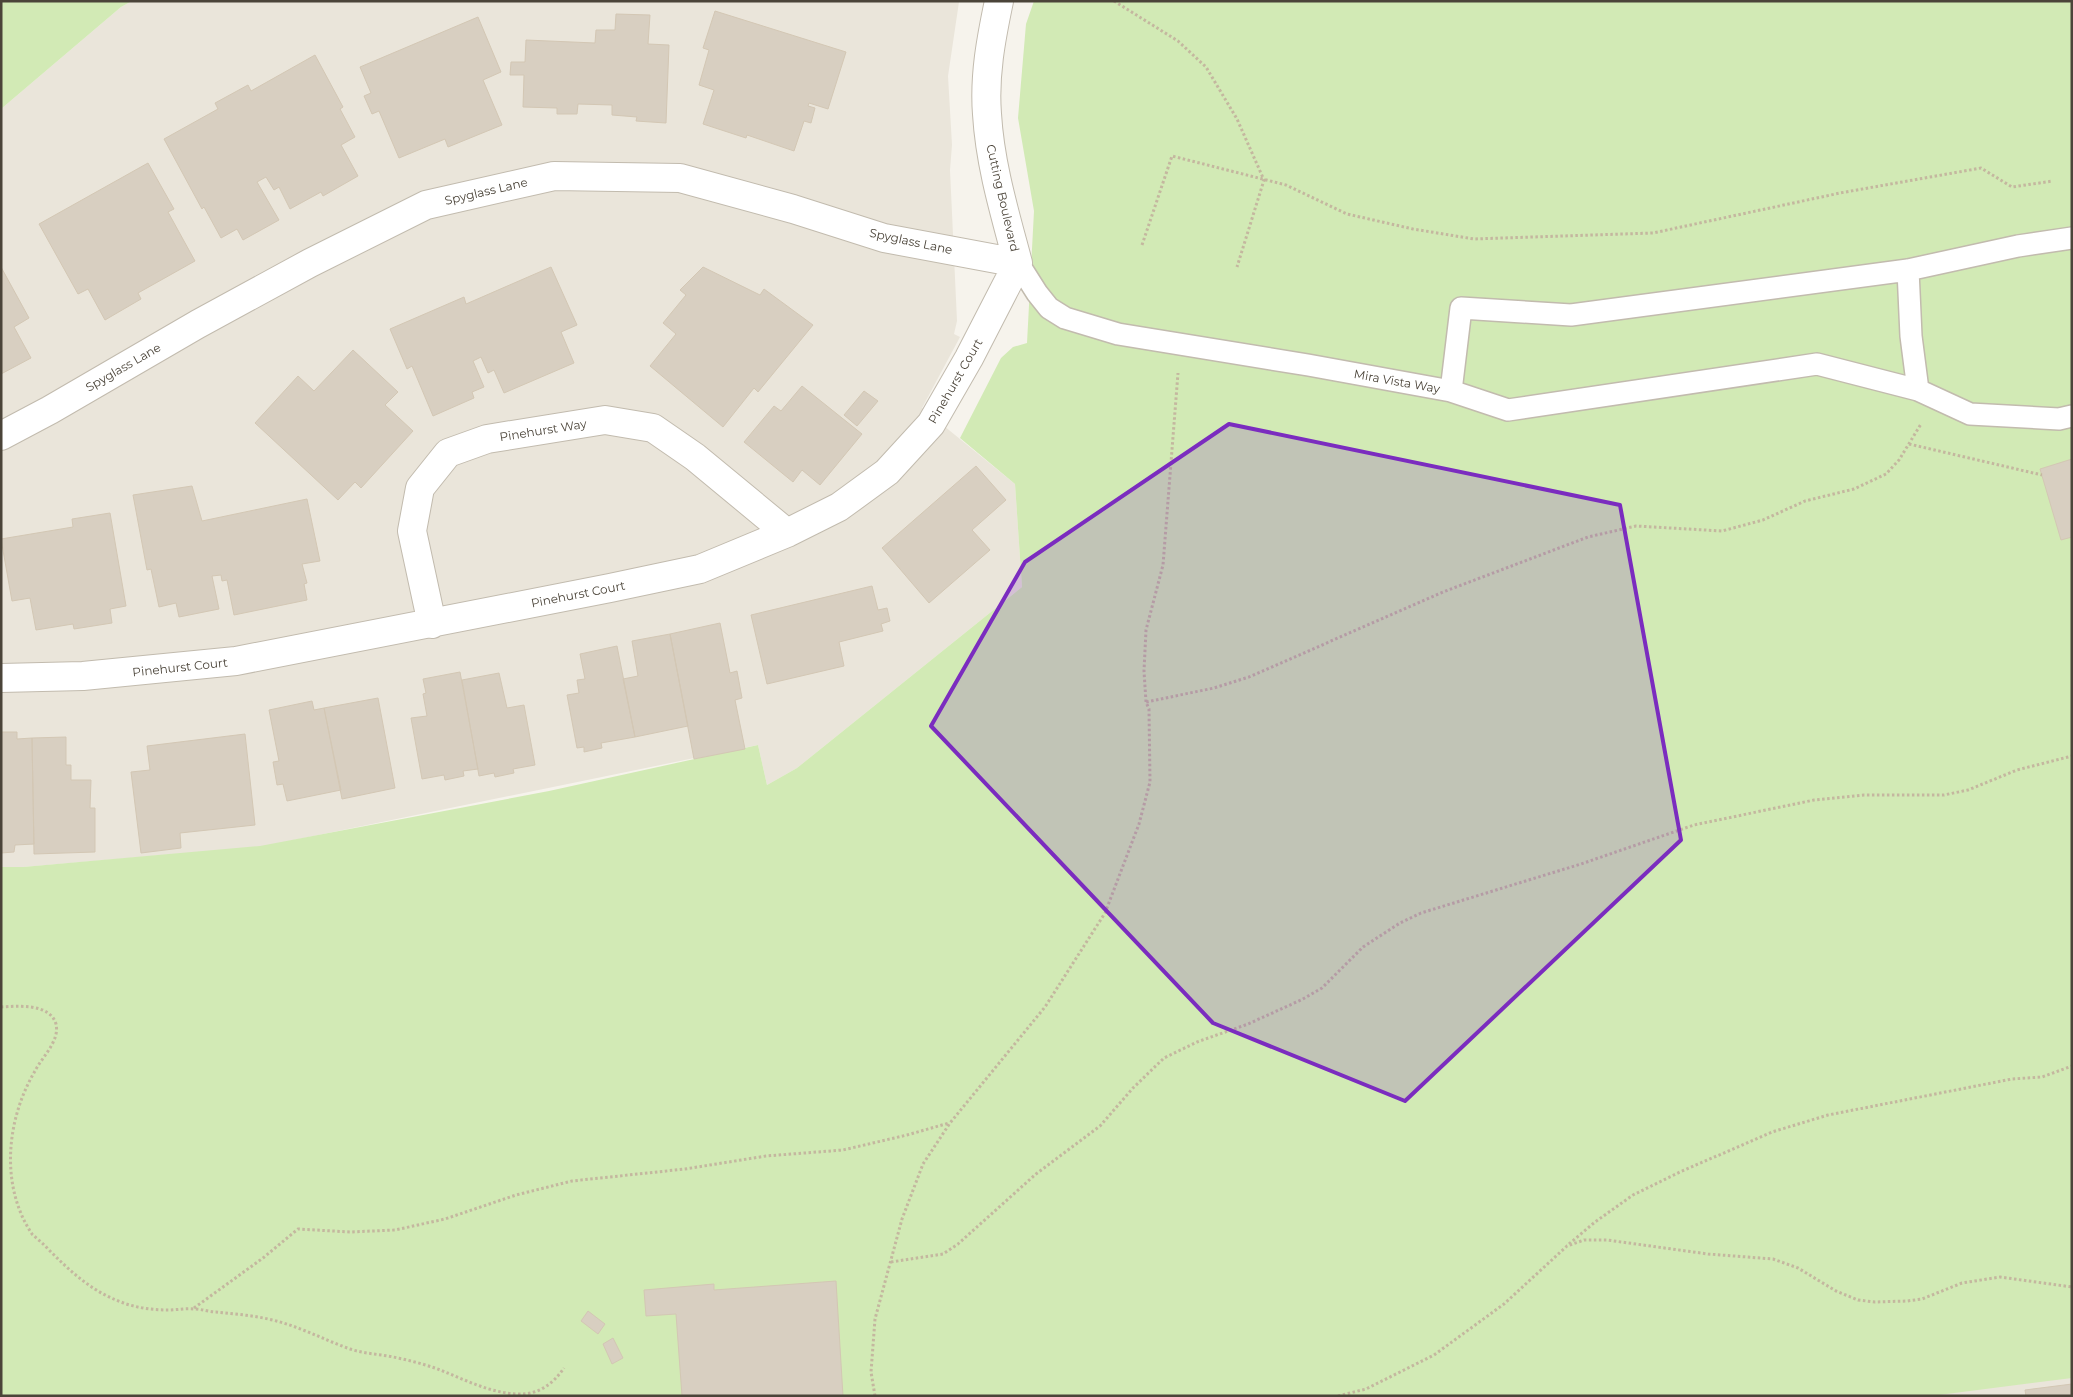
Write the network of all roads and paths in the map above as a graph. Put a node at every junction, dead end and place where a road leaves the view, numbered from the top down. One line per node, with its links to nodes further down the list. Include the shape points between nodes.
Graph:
1 (999, 1): 7 (street, Cutting Boulevard, via 990,43 987,114 992,161)
2 (1114, 1): 3 (path, via 1178,41 1206,67 1237,119)
3 (1264, 180): 4 (path, via 1286,185 1347,214 1474,239 1654,233 1840,193 1981,168 2012,187); 6 (path, via 1172,156); 8 (path)
4 (2053, 182)
5 (2072, 238): 9 (lane)
6 (1142, 245)
7 (1018, 263): 10 (lane, Cutting Boulevard, via 1050,308); 15 (street, Spyglass Lane, via 884,238 680,178 554,176 426,205 310,263); 18 (street, Pinehurst Court, via 932,424 886,472 839,507)
8 (1238, 267)
9 (1908, 270): 12 (lane, Mira Vista Way, via 1571,315 1461,308); 13 (lane, via 1911,336)
10 (1065, 318): 11 (lane, Mira Vista Way, via 1118,334)
11 (1180, 345): 12 (lane, Mira Vista Way); 21 (path, via 1163,565 1146,630)
12 (1451, 391): 13 (lane, via 1508,410 1816,364)
13 (1928, 395): 14 (lane, via 1970,414 2059,419); 16 (path)
14 (2072, 416)
15 (1, 436)
16 (1909, 444): 17 (path); 21 (path, via 1886,474 1854,489 1805,501 1763,520 1722,531 1636,526 1588,537 1443,592 1249,677)
17 (2042, 475)
18 (787, 533): 19 (street, Pinehurst Court, via 700,569); 19 (street, Pinehurst Way, via 695,456 653,428 605,420 487,438 448,453 420,488 412,531)
19 (432, 624): 20 (street, Pinehurst Court, via 236,661 83,676)
20 (1, 678)
21 (1146, 702): 25 (path, via 1149,709 1150,782 1139,824 1105,913 1046,1007)
22 (2072, 756): 27 (path, via 2018,770 1968,790 1944,794 1864,794 1814,800 1694,825 1421,913 1364,947 1322,988 1301,1000 1164,1058 1100,1126 1036,1174 943,1254)
23 (1, 1007): 29 (path, via 43,1011 56,1024 56,1035 19,1100 10,1130 8,1182 20,1215 62,1265 101,1293 150,1309)
24 (2072, 1066): 26 (path, via 2042,1077 2012,1079 1828,1115 1772,1132 1633,1195)
25 (950, 1123): 27 (path, via 923,1164 902,1219); 29 (path, via 843,1150 766,1156 685,1170 572,1181 516,1195 445,1219 395,1230 298,1229)
26 (1567, 1246): 28 (path, via 1584,1240 1607,1240 1774,1259 1793,1265 1842,1294 1875,1302 1922,1299 1962,1283 2000,1277); 32 (path, via 1504,1304 1434,1355 1366,1389)
27 (891, 1262): 31 (path, via 875,1319 871,1372)
28 (2072, 1288)
29 (194, 1308): 30 (path, via 266,1318 292,1325 351,1350 411,1361 486,1388 510,1393 537,1391 555,1380)
30 (564, 1368)
31 (875, 1396)
32 (1338, 1396)

